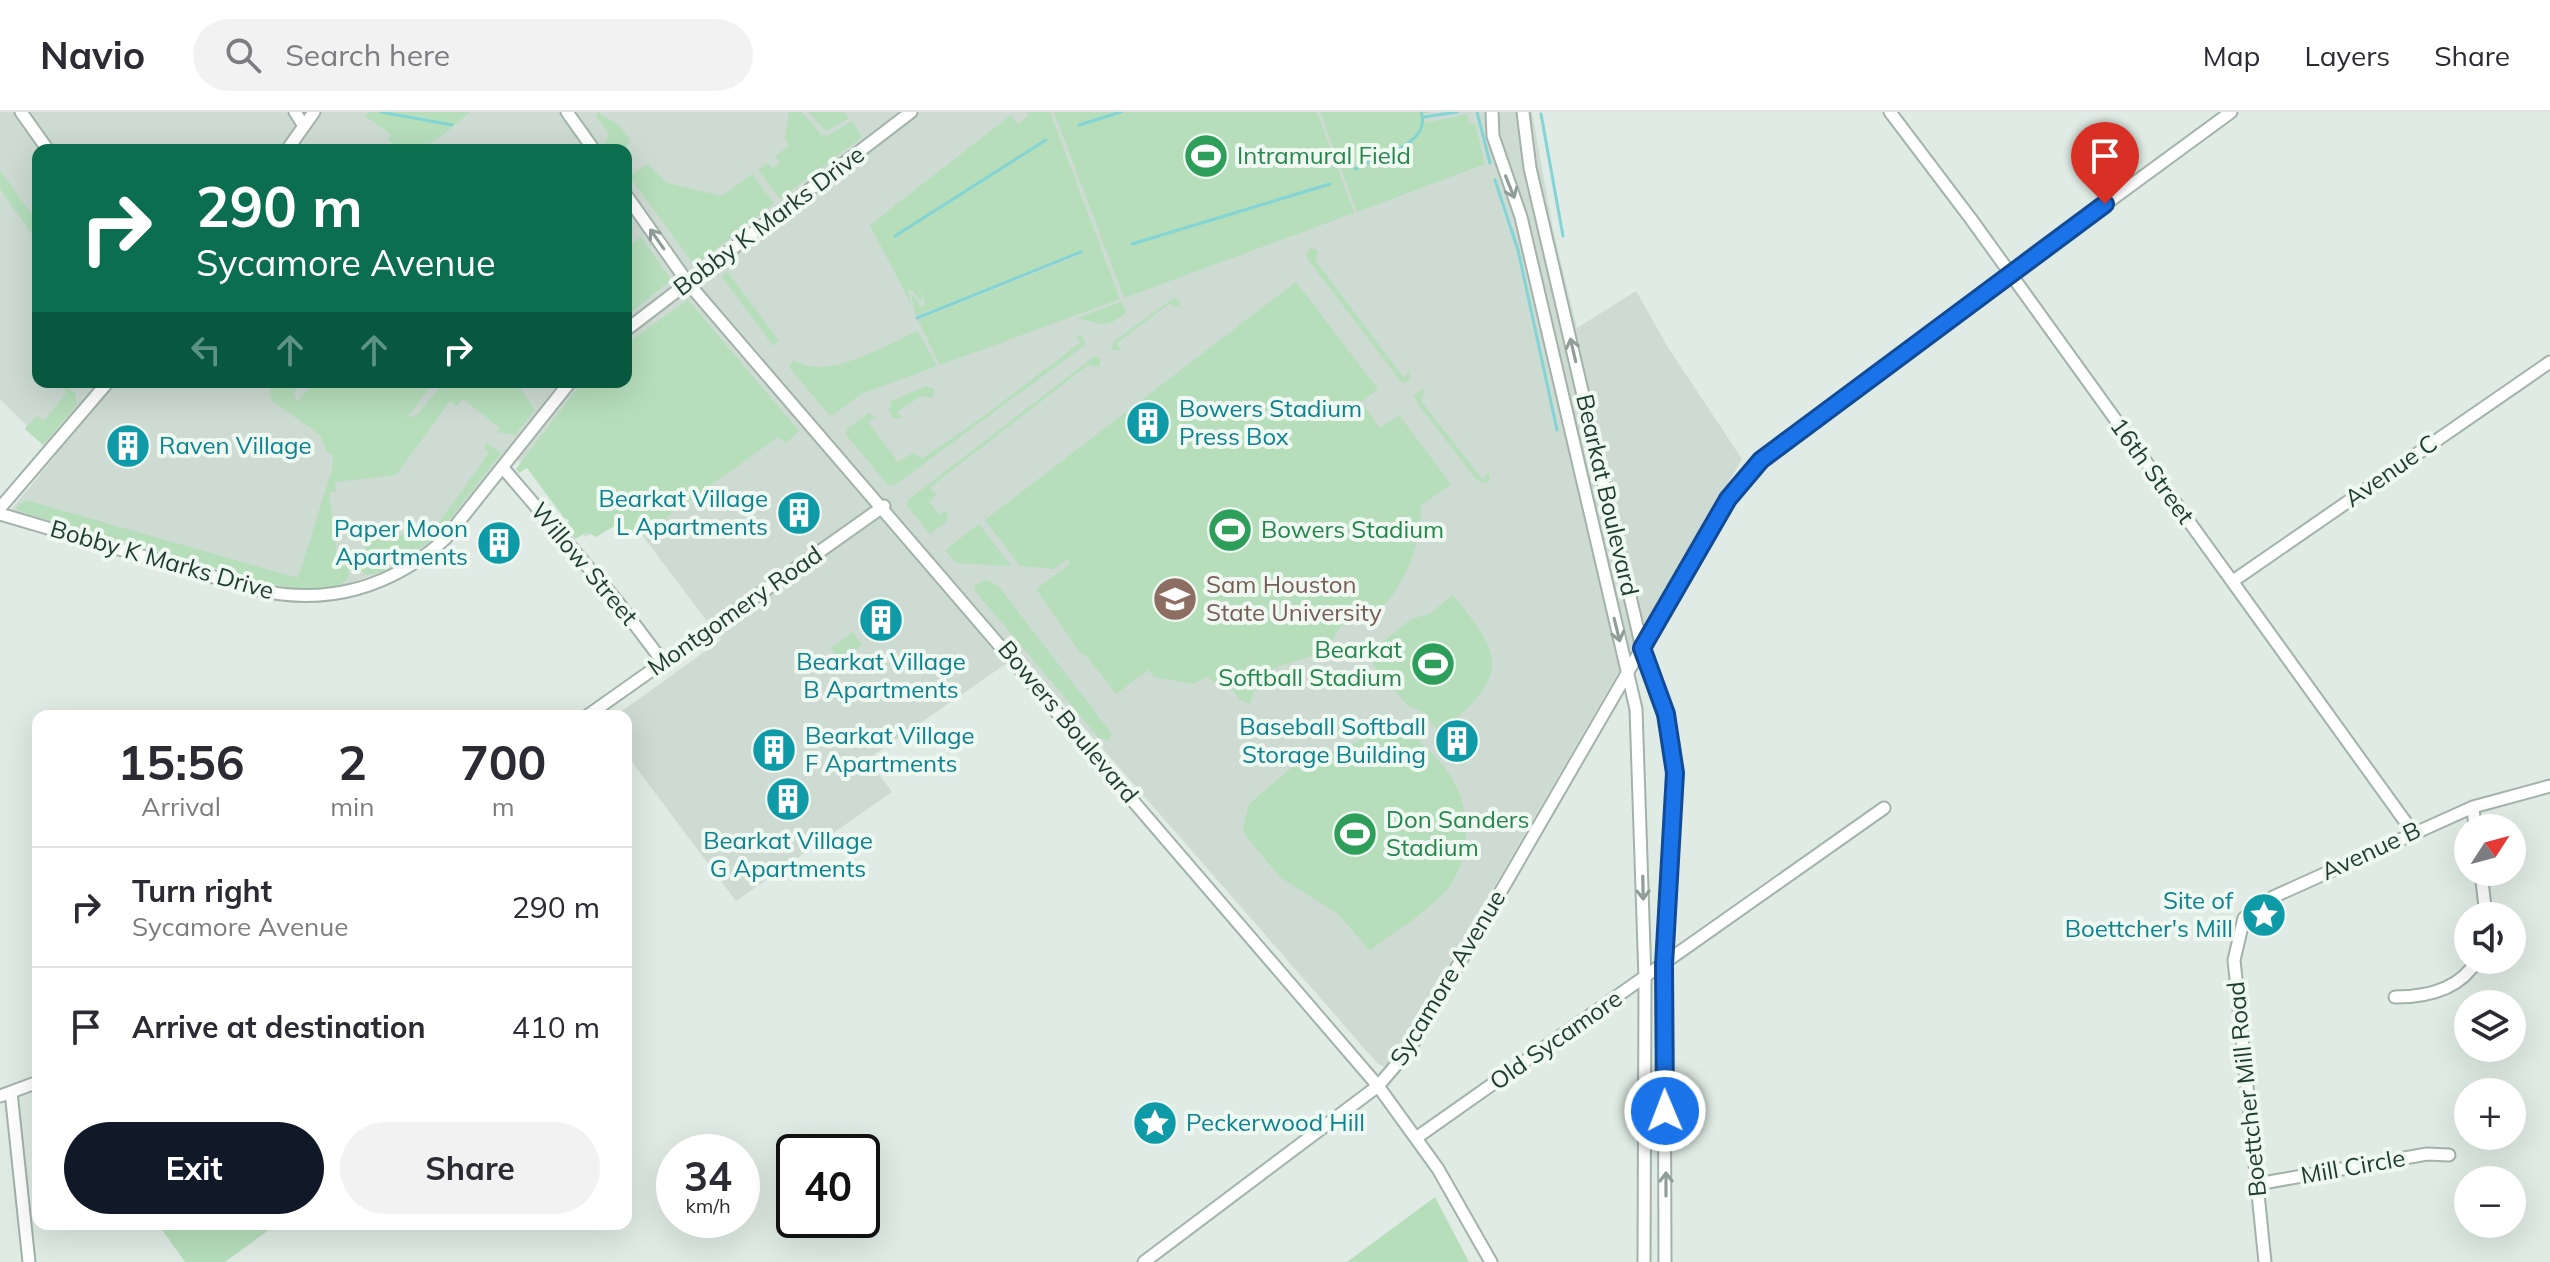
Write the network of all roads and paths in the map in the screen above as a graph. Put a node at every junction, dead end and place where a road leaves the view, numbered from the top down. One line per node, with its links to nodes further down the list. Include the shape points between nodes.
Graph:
1 (21, 112): 11 (street)
2 (295, 112): 10 (street)
3 (314, 112): 10 (street)
4 (567, 112): 13 (street)
5 (911, 112): 16 (street, Bobby K Marks Drive)
6 (1492, 112): 27 (street, Bearkat Boulevard, one-way to 27, via 1493,136 1521,217)
7 (1523, 112): 25 (street, Bearkat Boulevard, one-way to 7, via 1530,168)
8 (1890, 112): 15 (street, 16th Street)
9 (2231, 112): 15 (street, Sycamore Avenue)
10 (304, 126): 12 (street)
11 (44, 144)
12 (291, 144)
13 (590, 144)
14 (632, 204): 16 (street, Bowers Boulevard, one-way to 14)
15 (2010, 275): 24 (street, 16th Street); 25 (street, Sycamore Avenue, via 1761,460 1728,499)
16 (688, 283): 17 (street, Bobby K Marks Drive); 22 (street, Bowers Boulevard)
17 (632, 325)
18 (2550, 362): 24 (street, Avenue C)
19 (103, 388): 23 (street)
20 (565, 388): 21 (street, Bobby K Marks Drive)
21 (503, 468): 23 (street, Bobby K Marks Drive, via 468,514 423,559 368,587 325,595 258,590); 26 (street, Willow Street)
22 (884, 506): 26 (street, Montgomery Road); 40 (street, Bowers Boulevard)
23 (0, 511)
24 (2233, 581): 33 (street, 16th Street)
25 (1642, 648): 27 (street, Sycamore Avenue); 35 (street, Bearkat Boulevard, via 1666,714 1675,773)
26 (663, 662): 28 (street, Montgomery Road)
27 (1627, 672): 37 (street, Bearkat Boulevard, one-way to 37, via 1639,742); 40 (street, Sycamore Avenue, via 1409,1050)
28 (595, 710)
29 (2550, 786): 30 (street, Avenue B)
30 (2473, 807): 32 (street); 33 (street, Avenue B)
31 (1884, 808): 35 (street, Old Sycamore)
32 (2474, 814)
33 (2412, 831): 34 (street, Avenue B, via 2273,897)
34 (2244, 918): 44 (street, Boettcher Mill Road, via 2234,960)
35 (1664, 965): 37 (street, Old Sycamore); 49 (street, Bearkat Boulevard, one-way to 35)
36 (2466, 974): 38 (street, via 2429,995)
37 (1645, 979): 42 (street, Old Sycamore); 48 (street, Bearkat Boulevard)
38 (2395, 997)
39 (32, 1084): 41 (street)
40 (1378, 1086): 42 (street, Bowers Boulevard); 46 (street, Sycamore Avenue)
41 (6, 1094): 45 (street)
42 (1416, 1138): 47 (street, Bowers Boulevard, via 1456,1196)
43 (2449, 1155): 44 (street, Mill Circle, via 2427,1154)
44 (2257, 1184): 50 (street, Boettcher Mill Road)
45 (29, 1262)
46 (1144, 1262)
47 (1491, 1262)
48 (1644, 1262)
49 (1665, 1262)
50 (2265, 1262)

